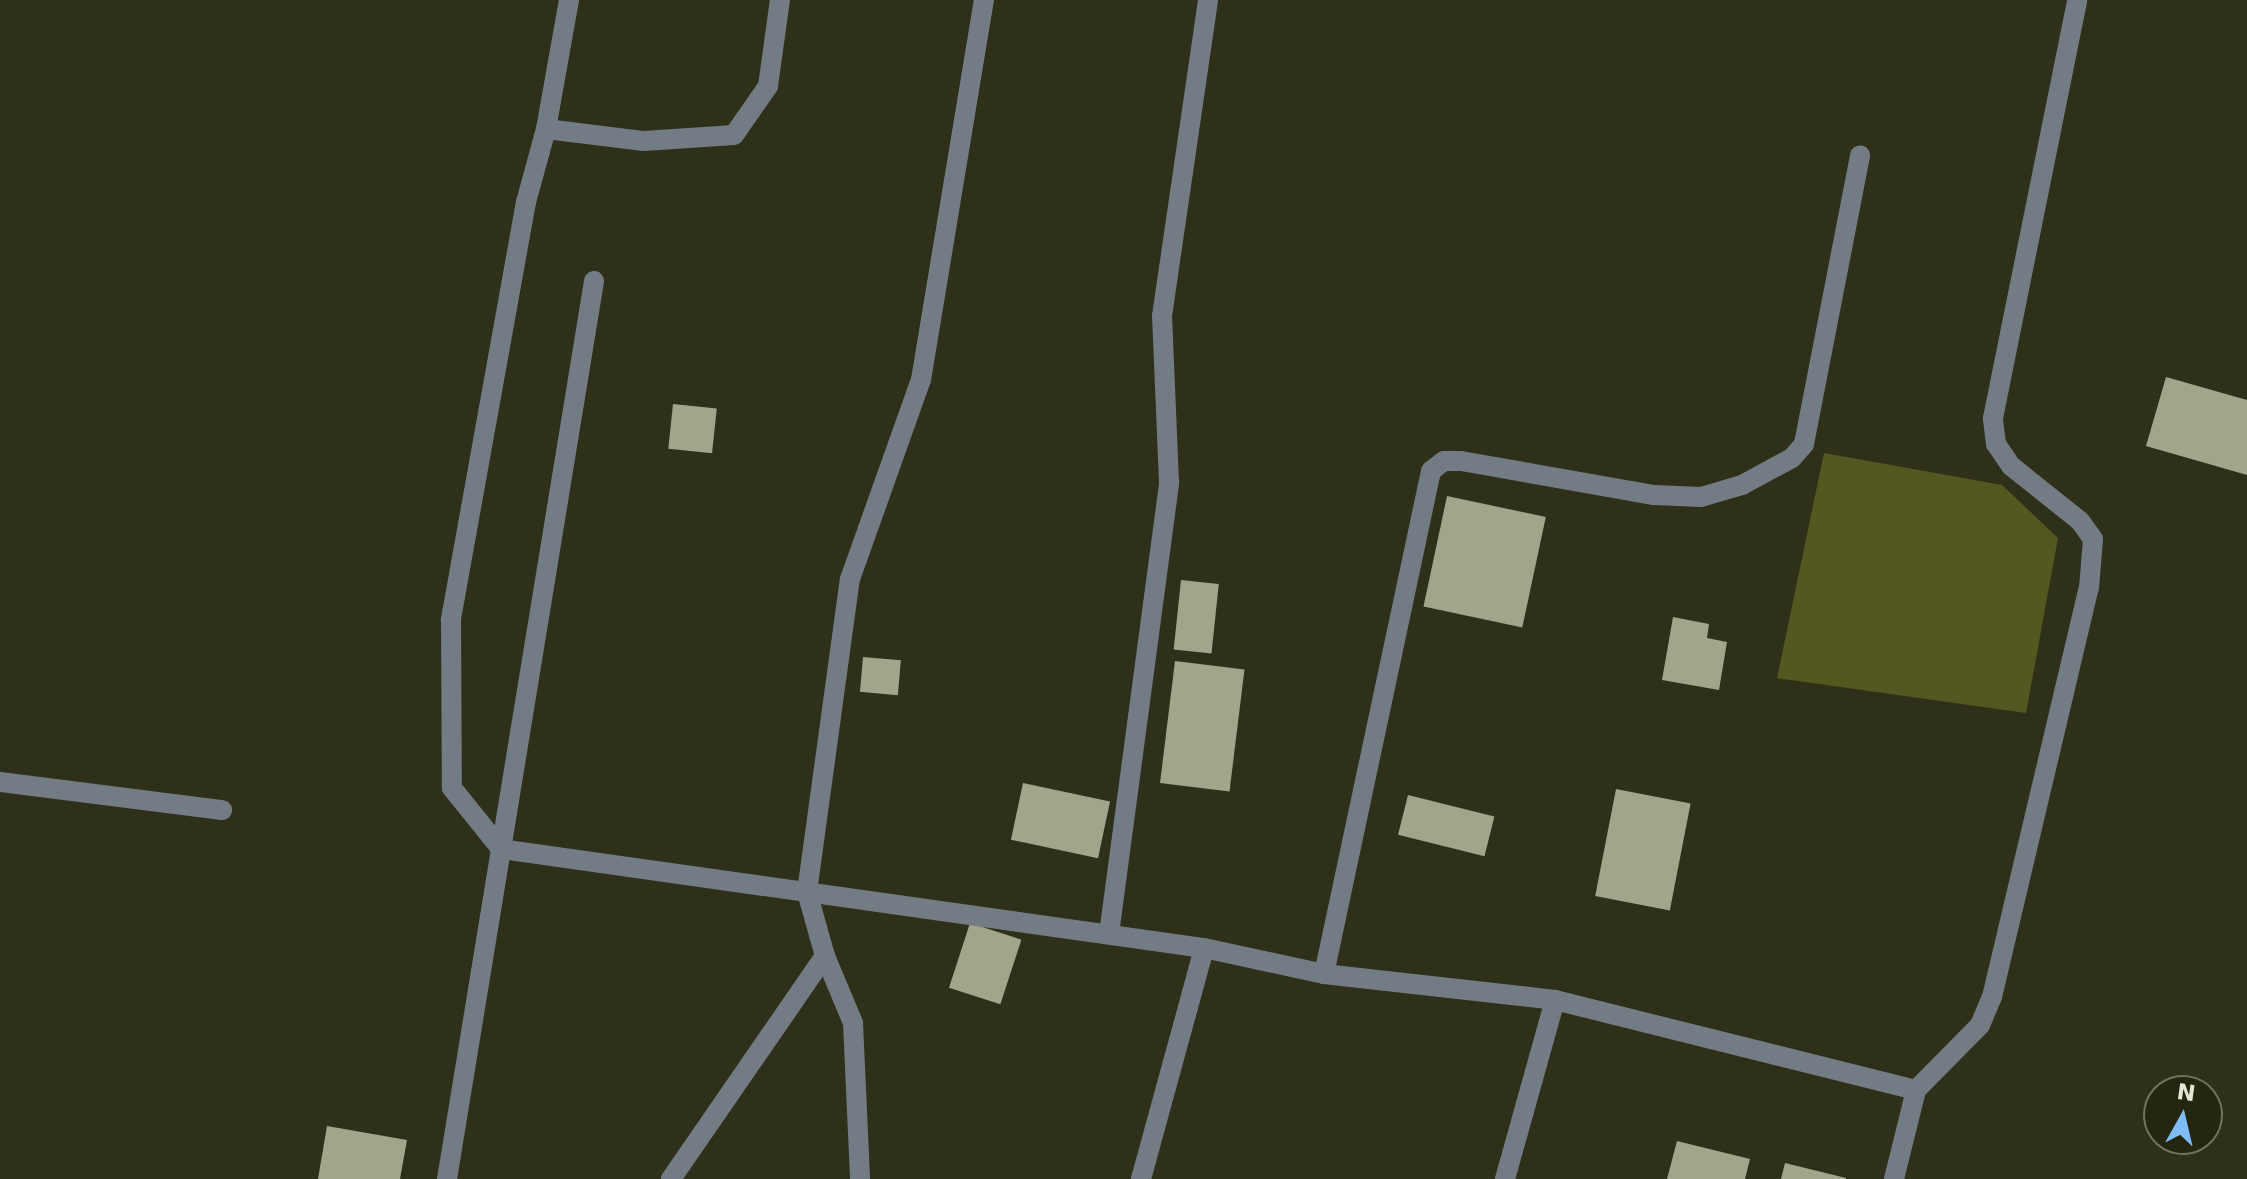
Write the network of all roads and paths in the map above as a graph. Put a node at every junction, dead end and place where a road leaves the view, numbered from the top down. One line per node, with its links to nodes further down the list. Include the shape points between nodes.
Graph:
1 (569, 0): 6 (street)
2 (780, 0): 6 (street, via 768,86 734,135 644,141)
3 (984, 0): 12 (street, via 921,380 850,579)
4 (1208, 0): 13 (street, via 1162,316 1169,482)
5 (2077, 0): 18 (street, via 1993,418 1996,444 2011,466 2080,521 2093,539 2091,576 1992,997 1980,1025)
6 (546, 129): 11 (street, via 526,202 451,620 452,788)
7 (1860, 155): 16 (street, via 1804,444 1792,458 1742,485 1701,497 1654,495 1461,461 1444,461 1431,471)
8 (594, 281): 11 (street)
9 (0, 782): 10 (street)
10 (222, 810)
11 (501, 849): 12 (street); 19 (street)
12 (807, 892): 13 (street); 15 (street)
13 (1109, 934): 14 (street)
14 (1204, 948): 16 (street); 22 (street)
15 (825, 956): 20 (street); 21 (street, via 853,1023)
16 (1324, 974): 17 (street)
17 (1555, 1000): 18 (street); 23 (street)
18 (1916, 1090): 24 (street)
19 (447, 1179)
20 (671, 1179)
21 (860, 1179)
22 (1141, 1179)
23 (1505, 1179)
24 (1894, 1179)

